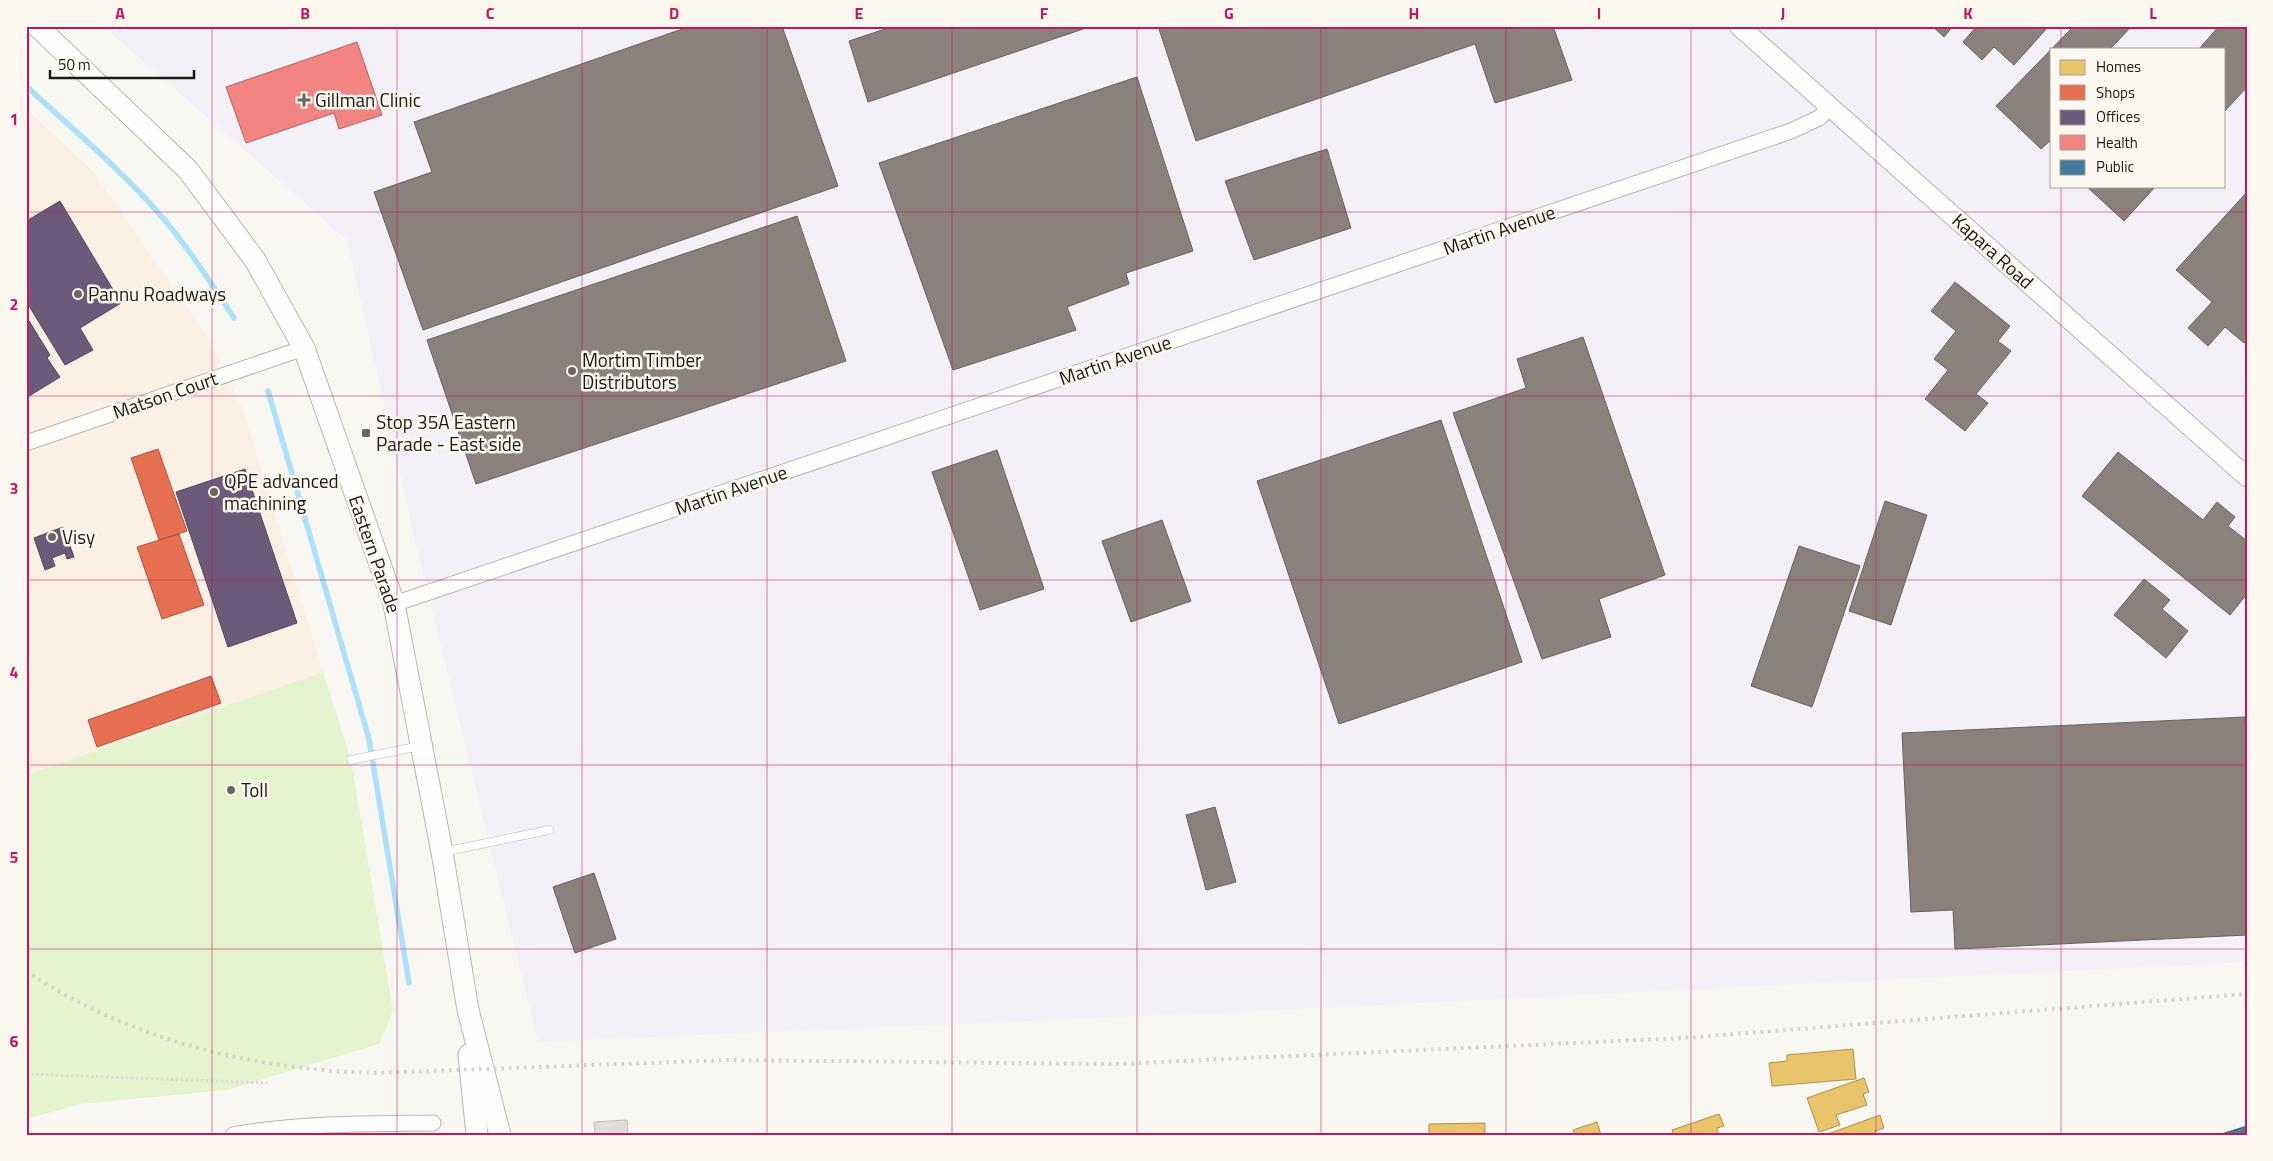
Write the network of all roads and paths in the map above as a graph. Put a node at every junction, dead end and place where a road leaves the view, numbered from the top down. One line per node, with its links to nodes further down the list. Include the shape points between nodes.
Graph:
1 (37, 26): 4 (main road, Eastern Parade, via 188,170 255,260)
2 (1739, 26): 3 (street, Kapara Road)
3 (1831, 107): 6 (street, Kapara Road); 7 (street, Martin Avenue, via 1820,118 1791,131)
4 (304, 348): 5 (street, Matson Court); 7 (main road, Eastern Parade)
5 (26, 443)
6 (2247, 477)
7 (394, 604): 8 (main road, Eastern Parade)
8 (423, 746): 9 (lane); 11 (main road, Eastern Parade)
9 (351, 760)
10 (549, 830): 11 (lane)
11 (442, 852): 12 (main road, Eastern Parade)
12 (467, 1004): 17 (main road, Eastern Parade); 18 (main road, Eastern Parade)
13 (26, 1074): 14 (path)
14 (267, 1083)
15 (432, 1122): 16 (street, via 312,1125)
16 (233, 1135)
17 (477, 1135)
18 (500, 1135)

